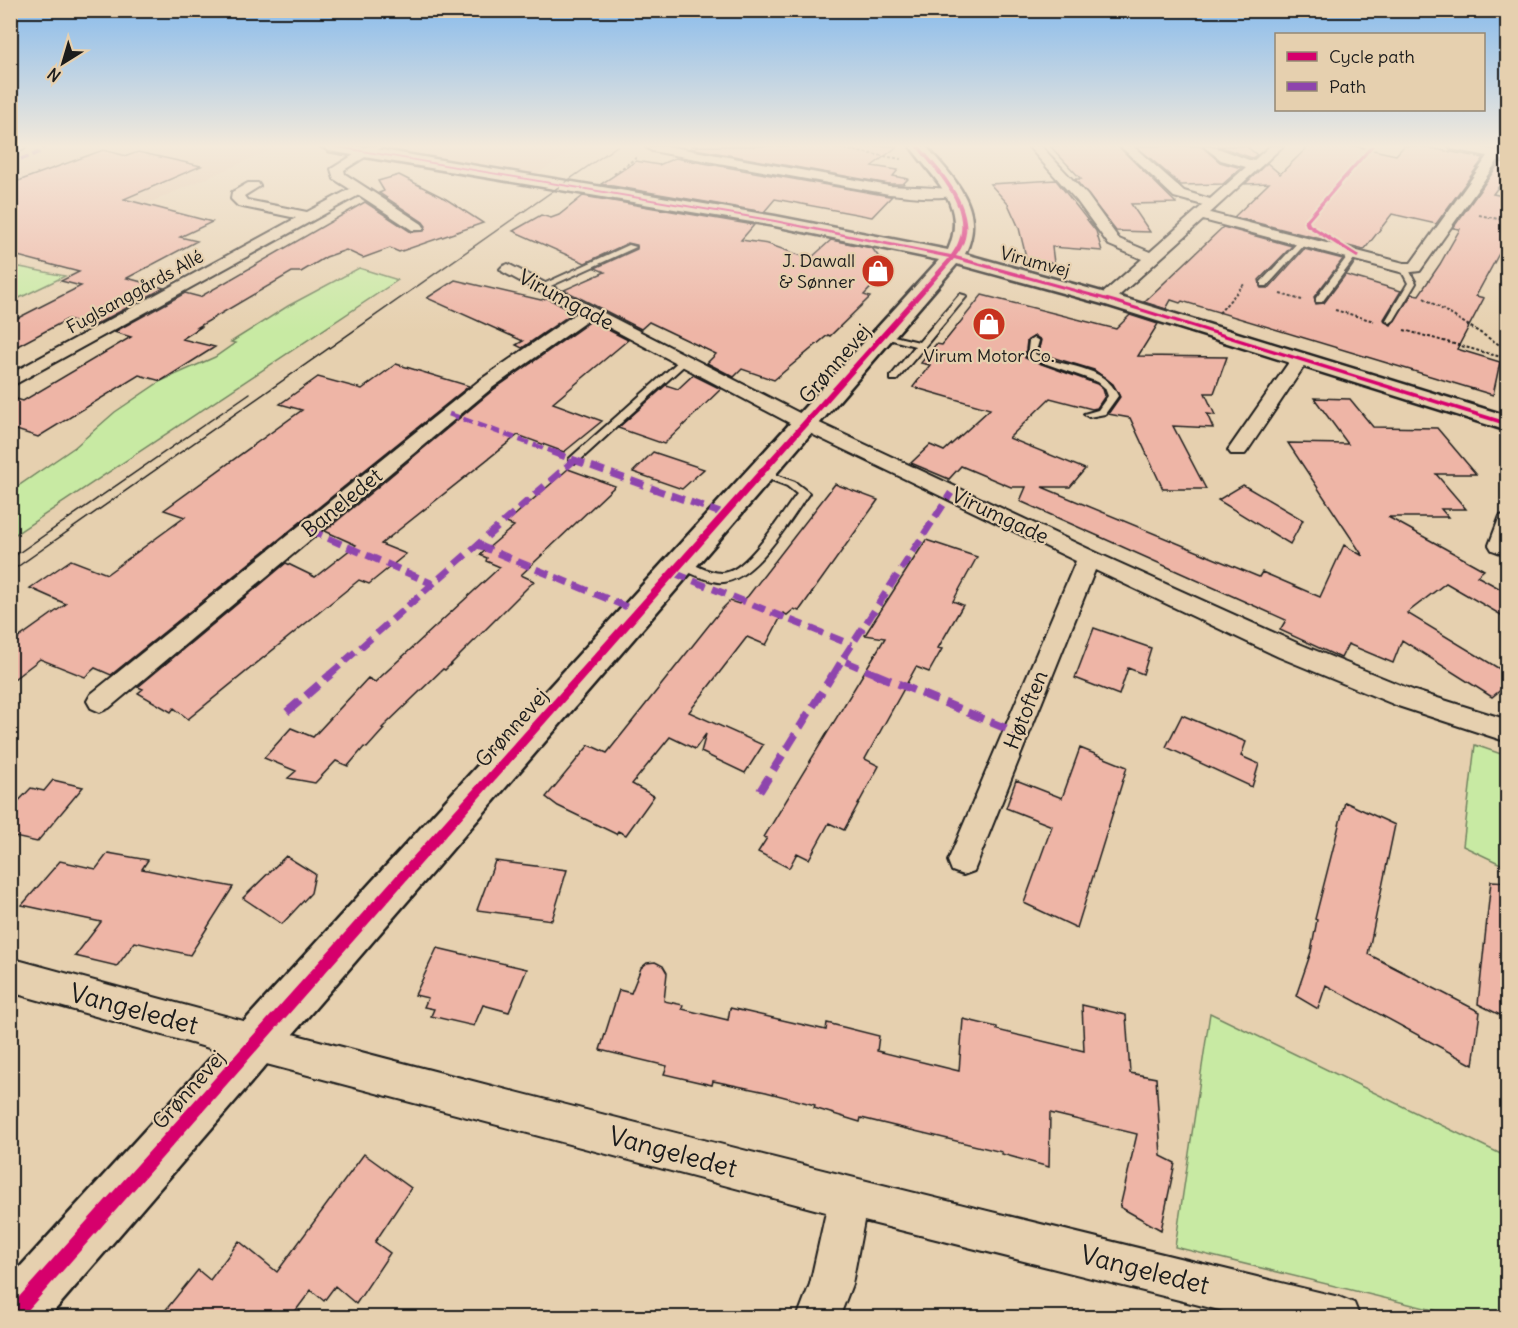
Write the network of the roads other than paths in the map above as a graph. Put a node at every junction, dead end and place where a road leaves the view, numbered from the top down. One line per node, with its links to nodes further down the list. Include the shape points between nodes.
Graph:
1 (265, 208): 10 (street)
2 (327, 208): 10 (street, Fuglsanggårds Allé)
3 (388, 208): 11 (street, via 412,224)
4 (702, 208): 15 (street, Virumvej)
5 (961, 208): 15 (street, Grønnevej, via 966,219 963,242)
6 (1089, 208): 16 (street, via 1113,242)
7 (1208, 208): 9 (street)
8 (1458, 208): 17 (street, via 1415,268)
9 (1201, 214): 12 (street); 16 (street)
10 (310, 218): 32 (street, Fuglsanggårds Allé)
11 (392, 227)
12 (1303, 242): 14 (street); 19 (lane)
13 (632, 247): 20 (lane)
14 (1353, 255): 17 (street); 23 (lane)
15 (953, 257): 22 (street, Virumvej); 26 (street, Grønnevej)
16 (1152, 258): 22 (street)
17 (1404, 268): 25 (lane, via 1412,283)
18 (508, 269): 20 (street, Virumgade)
19 (1264, 284)
20 (541, 287): 24 (street, Virumgade)
21 (963, 296): 28 (lane)
22 (1106, 299): 29 (street, Virumvej)
23 (1319, 300)
24 (589, 312): 30 (street, Virumgade); 43 (street, Baneledet, via 486,384)
25 (1390, 320)
26 (884, 335): 28 (lane); 34 (street, Grønnevej)
27 (1034, 341): 33 (lane, via 1030,355 1040,362 1095,377 1112,388 1113,396 1101,412)
28 (921, 345): 31 (lane)
29 (1300, 359): 35 (street, Virumvej); 36 (street)
30 (684, 361): 34 (street, Virumgade); 37 (lane)
31 (894, 378)
32 (10, 382)
33 (1089, 414)
34 (806, 424): 38 (street, Grønnevej); 41 (street, Virumgade)
35 (1508, 424)
36 (1238, 450)
37 (573, 461)
38 (762, 473): 42 (street, Grønnevej); 42 (lane, via 803,493 752,562 731,578 719,579)
39 (1508, 521): 40 (street)
40 (1500, 545)
41 (1089, 558): 44 (street, Virumgade, via 1288,650 1407,699); 45 (street, Høtoften)
42 (681, 564): 47 (street, Grønnevej)
43 (100, 701)
44 (1508, 731)
45 (963, 861)
46 (10, 975): 47 (street, Vangeledet)
47 (255, 1043): 48 (street, Vangeledet); 49 (street, Grønnevej)
48 (849, 1198): 50 (street, via 831,1284); 51 (street, Vangeledet)
49 (11, 1317)
50 (818, 1317)
51 (1339, 1317)

